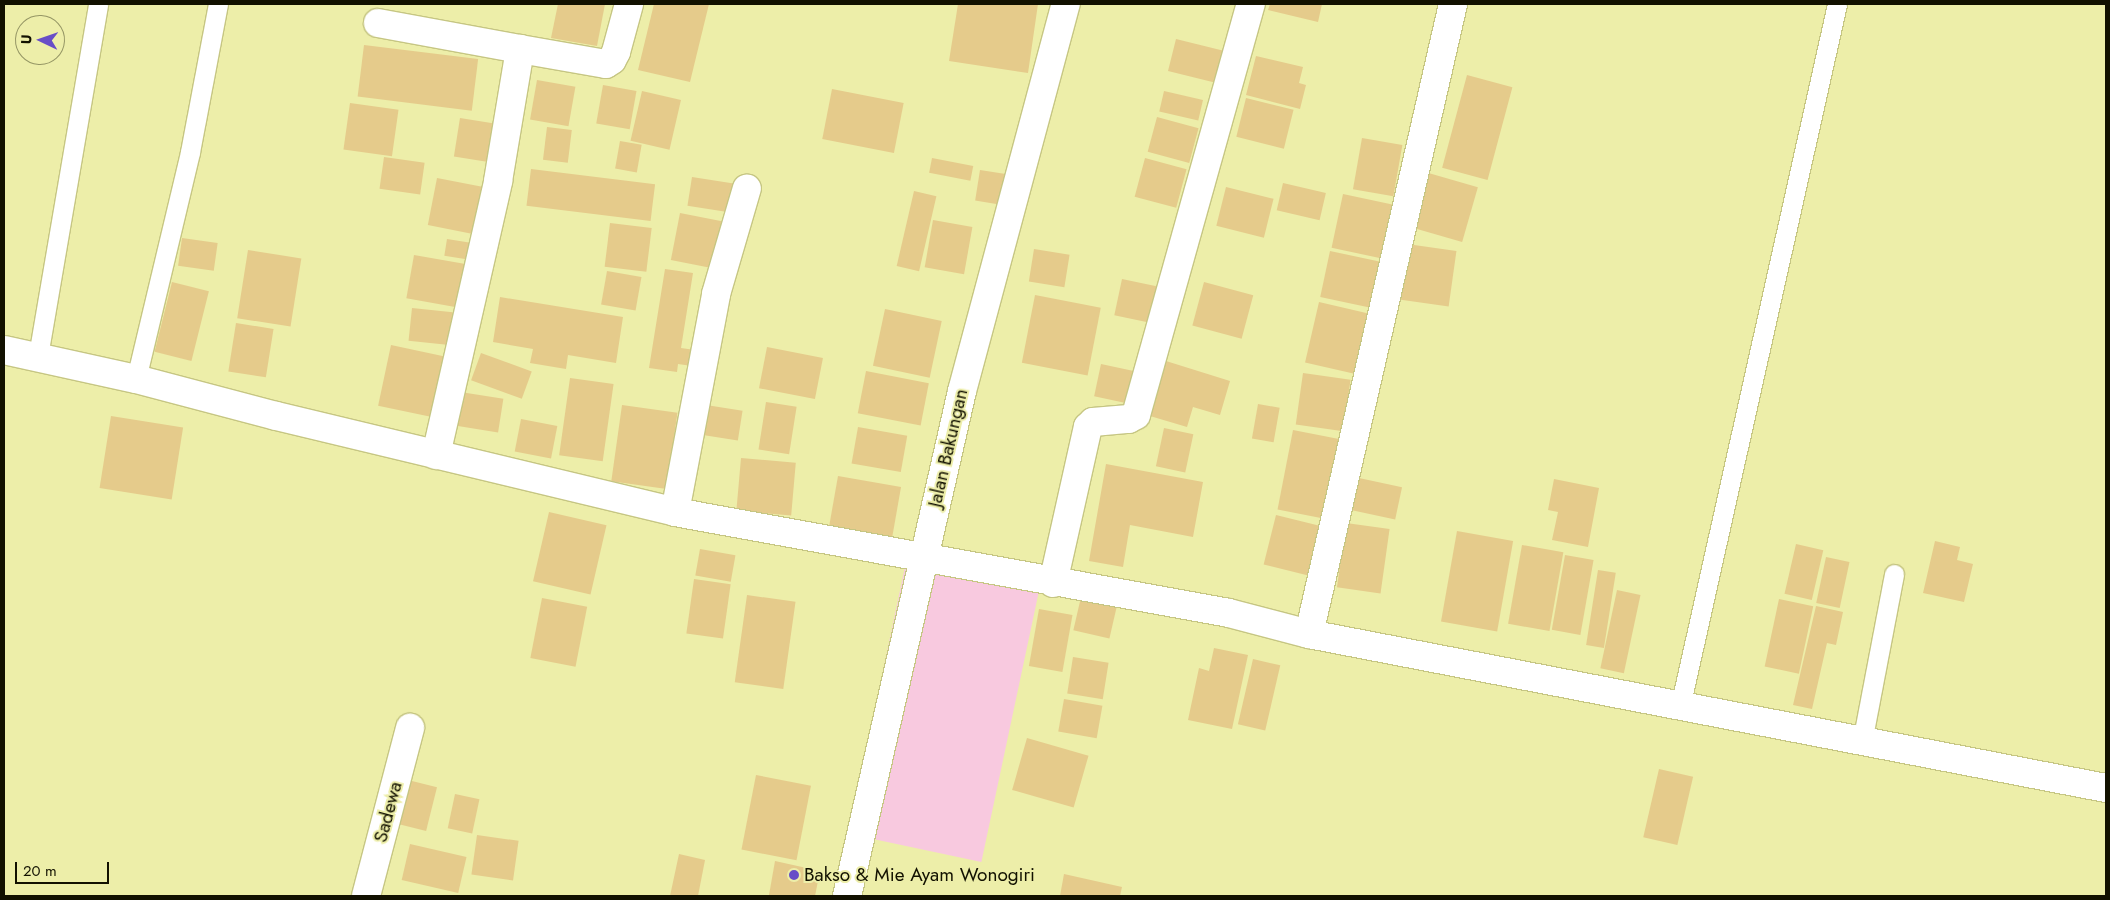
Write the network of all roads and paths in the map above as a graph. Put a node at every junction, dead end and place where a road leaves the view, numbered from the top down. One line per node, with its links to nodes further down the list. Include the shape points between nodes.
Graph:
1 (98, 4): 12 (lane)
2 (218, 4): 13 (lane, via 190,152)
3 (629, 4): 9 (street, via 616,52 606,64)
4 (1066, 4): 16 (street, Jalan Bakungan, via 962,391)
5 (1251, 4): 18 (street, via 1136,415 1129,419 1093,422 1088,427)
6 (1453, 4): 19 (street)
7 (1837, 4): 20 (lane)
8 (378, 23): 9 (street)
9 (520, 49): 14 (street, via 498,181)
10 (747, 188): 15 (street, via 716,294)
11 (4, 350): 12 (street)
12 (38, 356): 13 (street)
13 (136, 378): 14 (street)
14 (436, 455): 15 (street)
15 (675, 512): 16 (street)
16 (922, 558): 18 (street); 25 (street, Jalan Bakungan)
17 (1894, 574): 22 (lane)
18 (1053, 583): 19 (street, via 1229,613)
19 (1309, 634): 20 (street)
20 (1680, 707): 22 (street)
21 (410, 728): 24 (street, Sadewa)
22 (1862, 742): 23 (street)
23 (2106, 788)
24 (366, 896)
25 (847, 896)

